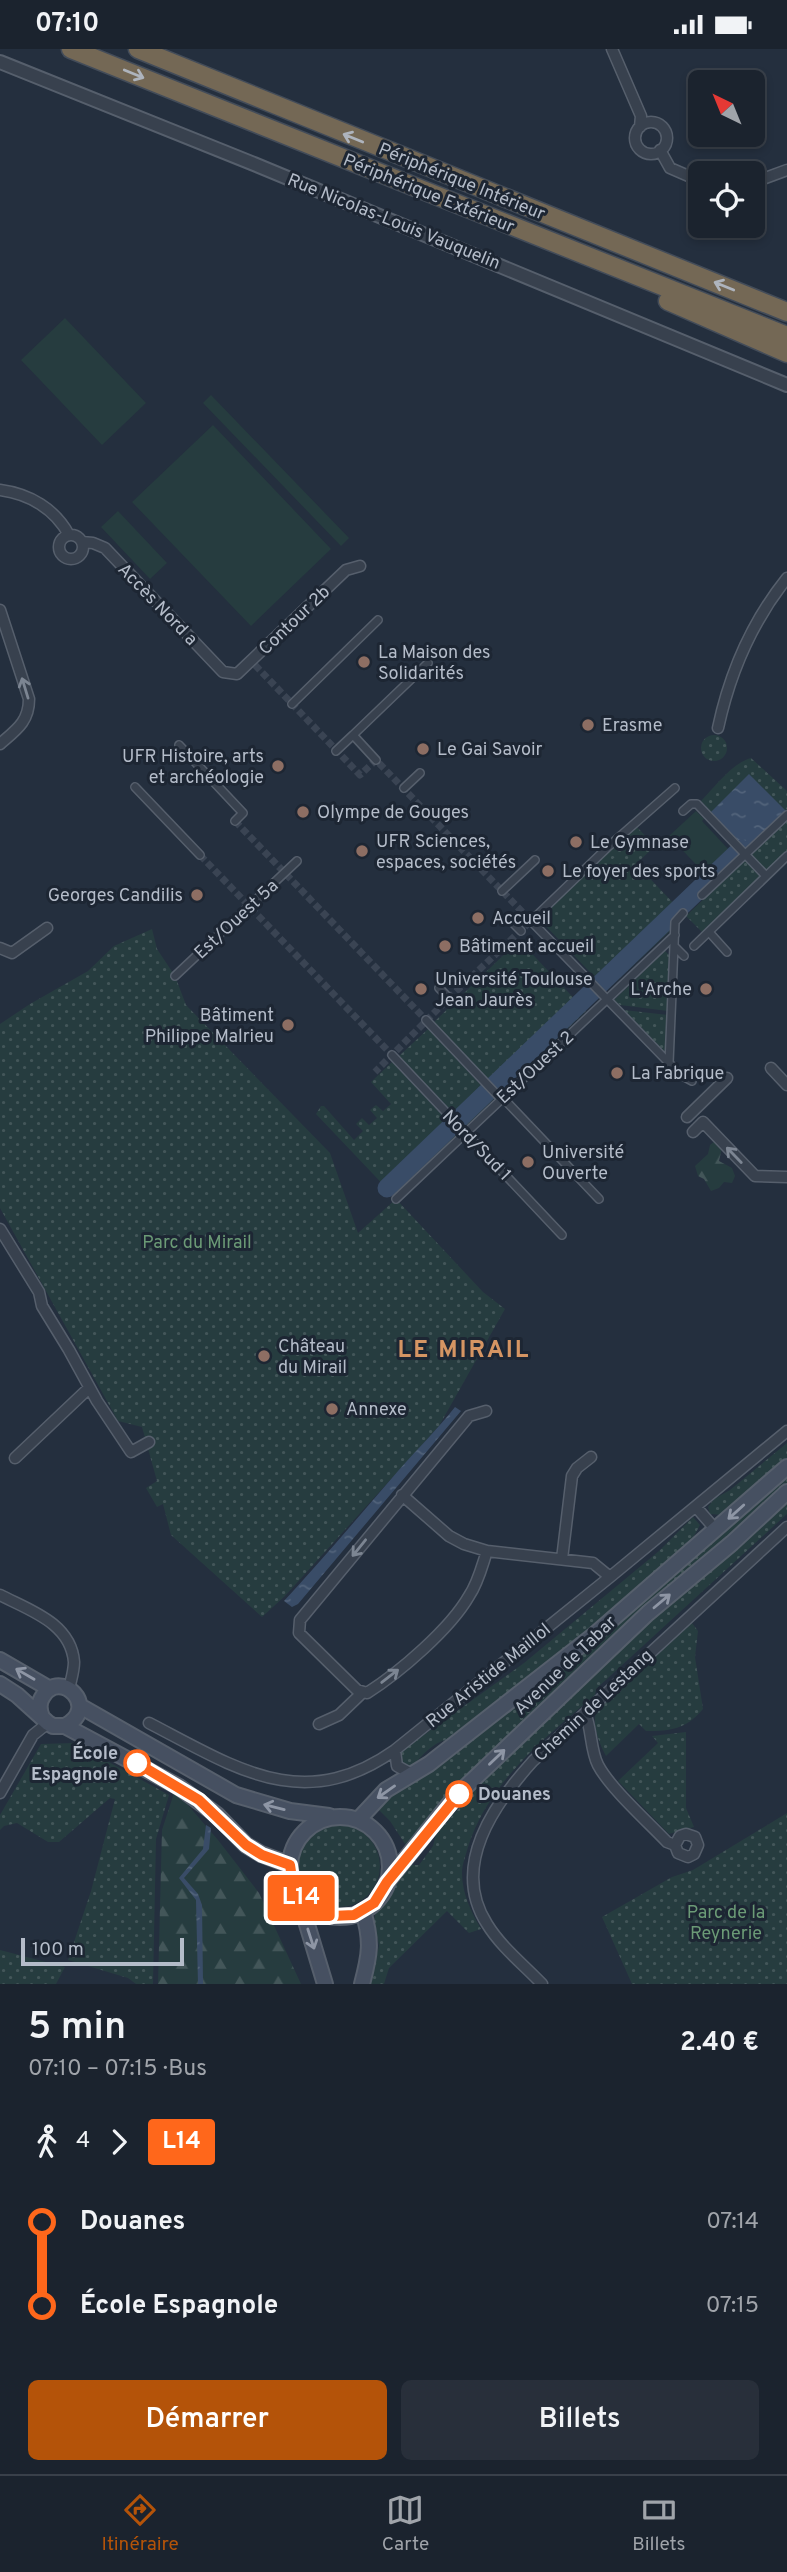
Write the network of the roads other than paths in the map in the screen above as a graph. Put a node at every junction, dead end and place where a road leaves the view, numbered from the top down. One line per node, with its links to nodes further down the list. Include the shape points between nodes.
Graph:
1 (71, 49): 10 (highway, Périphérique Extérieur, one-way to 10)
2 (138, 49): 11 (highway, Périphérique Intérieur, one-way to 2)
3 (612, 49): 5 (street)
4 (0, 62): 14 (street, Rue Nicolas-Louis Vauquelin)
5 (643, 122): 6 (street, via 659,124 665,132 666,142); 6 (street, via 635,136 640,150)
6 (660, 150): 8 (street, via 670,168)
7 (787, 170): 9 (street)
8 (688, 176)
9 (765, 178)
10 (536, 236): 12 (highway, Périphérique Extérieur); 13 (highway, via 630,285)
11 (787, 312)
12 (787, 336)
13 (787, 353)
14 (787, 384)
15 (0, 489): 16 (street, via 54,513)
16 (69, 535): 17 (street); 17 (street, via 59,547 65,557 80,554)
17 (82, 542): 23 (street, Accès Nord a, via 105,548)
18 (360, 566): 23 (street, Contour 2b, via 346,570 237,674)
19 (787, 578): 25 (street, via 748,635)
20 (0, 610): 27 (street, one-way to 20, via 23,723 29,708)
21 (378, 620): 24 (street)
22 (428, 663): 26 (street)
23 (229, 674)
24 (292, 704)
25 (718, 728)
26 (353, 735): 29 (street); 30 (street)
27 (0, 744)
28 (179, 745): 37 (street, via 243,813)
29 (336, 751)
30 (376, 760)
31 (420, 773): 33 (street)
32 (135, 787): 39 (street)
33 (404, 788)
34 (675, 788): 60 (street, via 531,921)
35 (683, 811): 38 (street, via 697,804)
36 (787, 815): 38 (street)
37 (235, 821)
38 (746, 854): 43 (street); 45 (street)
39 (200, 855)
40 (787, 856): 43 (street)
41 (535, 860): 44 (street)
42 (297, 861): 57 (street, Est/Ouest 5a)
43 (766, 876): 50 (street)
44 (502, 891)
45 (702, 895)
46 (683, 913): 51 (street, via 675,922)
47 (511, 921): 49 (street)
48 (47, 928): 54 (street, via 12,953)
49 (521, 931)
50 (709, 932): 52 (street); 55 (street)
51 (675, 935): 53 (street); 60 (street, Est/Ouest 2)
52 (694, 946)
53 (675, 947): 56 (street); 63 (street)
54 (0, 949)
55 (727, 952)
56 (684, 956)
57 (175, 976)
58 (439, 988): 59 (street)
59 (449, 998)
60 (605, 998): 63 (street); 68 (street, Est/Ouest 2)
61 (426, 1020): 68 (street)
62 (392, 1055): 70 (street, Nord/Sud 1)
63 (669, 1063): 66 (street)
64 (771, 1068): 67 (street)
65 (727, 1078): 69 (street)
66 (692, 1081)
67 (787, 1085)
68 (502, 1099): 70 (street, Est/Ouest 2); 74 (street)
69 (687, 1117)
70 (462, 1130): 73 (street, Est/Ouest 2, via 450,1152); 76 (street, Nord/Sud 1)
71 (692, 1132): 72 (street, one-way to 71, via 755,1176 703,1122)
72 (787, 1177)
73 (396, 1199)
74 (600, 1199)
75 (0, 1229): 77 (street)
76 (562, 1235)
77 (89, 1388): 80 (street, via 131,1452); 82 (street)
78 (486, 1411): 85 (street, via 469,1416)
79 (787, 1431): 86 (street, Rue Aristide Maillol)
80 (149, 1442)
81 (591, 1457): 90 (street, via 572,1476)
82 (15, 1458)
83 (787, 1467): 88 (main road, Avenue de Tabar, one-way to 88)
84 (787, 1492): 111 (main road, Avenue de Tabar, one-way to 84, via 454,1798 638,1622)
85 (402, 1495): 89 (street, via 456,1541); 97 (street, one-way to 97, via 298,1626 302,1638)
86 (696, 1507): 88 (street); 91 (street, Rue Aristide Maillol)
87 (787, 1527): 99 (street, Chemin de Lestang)
88 (716, 1530): 105 (main road, Avenue de Tabar, via 594,1635)
89 (487, 1551): 90 (street); 97 (street, one-way to 89, via 375,1688 427,1646 468,1600)
90 (562, 1559): 91 (street, via 593,1563)
91 (610, 1577): 104 (street, Rue Aristide Maillol)
92 (0, 1595): 96 (street, via 58,1626 74,1664)
93 (0, 1660): 95 (main road, one-way to 93)
94 (0, 1684): 100 (main road)
95 (50, 1689): 96 (main road); 100 (main road, via 41,1698)
96 (69, 1689): 98 (main road)
97 (362, 1693): 102 (street, via 339,1715)
98 (79, 1706): 103 (main road, via 76,1718); 107 (main road, one-way to 98, via 295,1812 236,1795)
99 (585, 1713): 109 (street, via 602,1771 667,1842); 116 (street, Chemin de Lestang, via 518,1777 486,1826 474,1858 476,1896 484,1920)
100 (45, 1720): 103 (main road); 106 (street)
101 (149, 1723): 104 (street, Rue Aristide Maillol, via 222,1761 278,1781 318,1782 338,1777)
102 (318, 1724)
103 (65, 1726): 110 (main road, via 179,1787 246,1845)
104 (395, 1750): 105 (street, via 402,1770)
105 (419, 1771): 108 (main road, Avenue de Tabar, one-way to 108, via 386,1790)
106 (0, 1793)
107 (341, 1817): 108 (main road); 110 (main road, via 319,1822 302,1835)
108 (358, 1820): 111 (main road, via 385,1846)
109 (675, 1845)
110 (290, 1865): 112 (main road)
111 (387, 1882): 113 (main road)
112 (297, 1893): 113 (main road, via 312,1909 332,1916); 114 (main road, one-way to 114)
113 (363, 1911): 115 (main road, via 371,1948)
114 (325, 1984)
115 (362, 1984)
116 (542, 1984)

